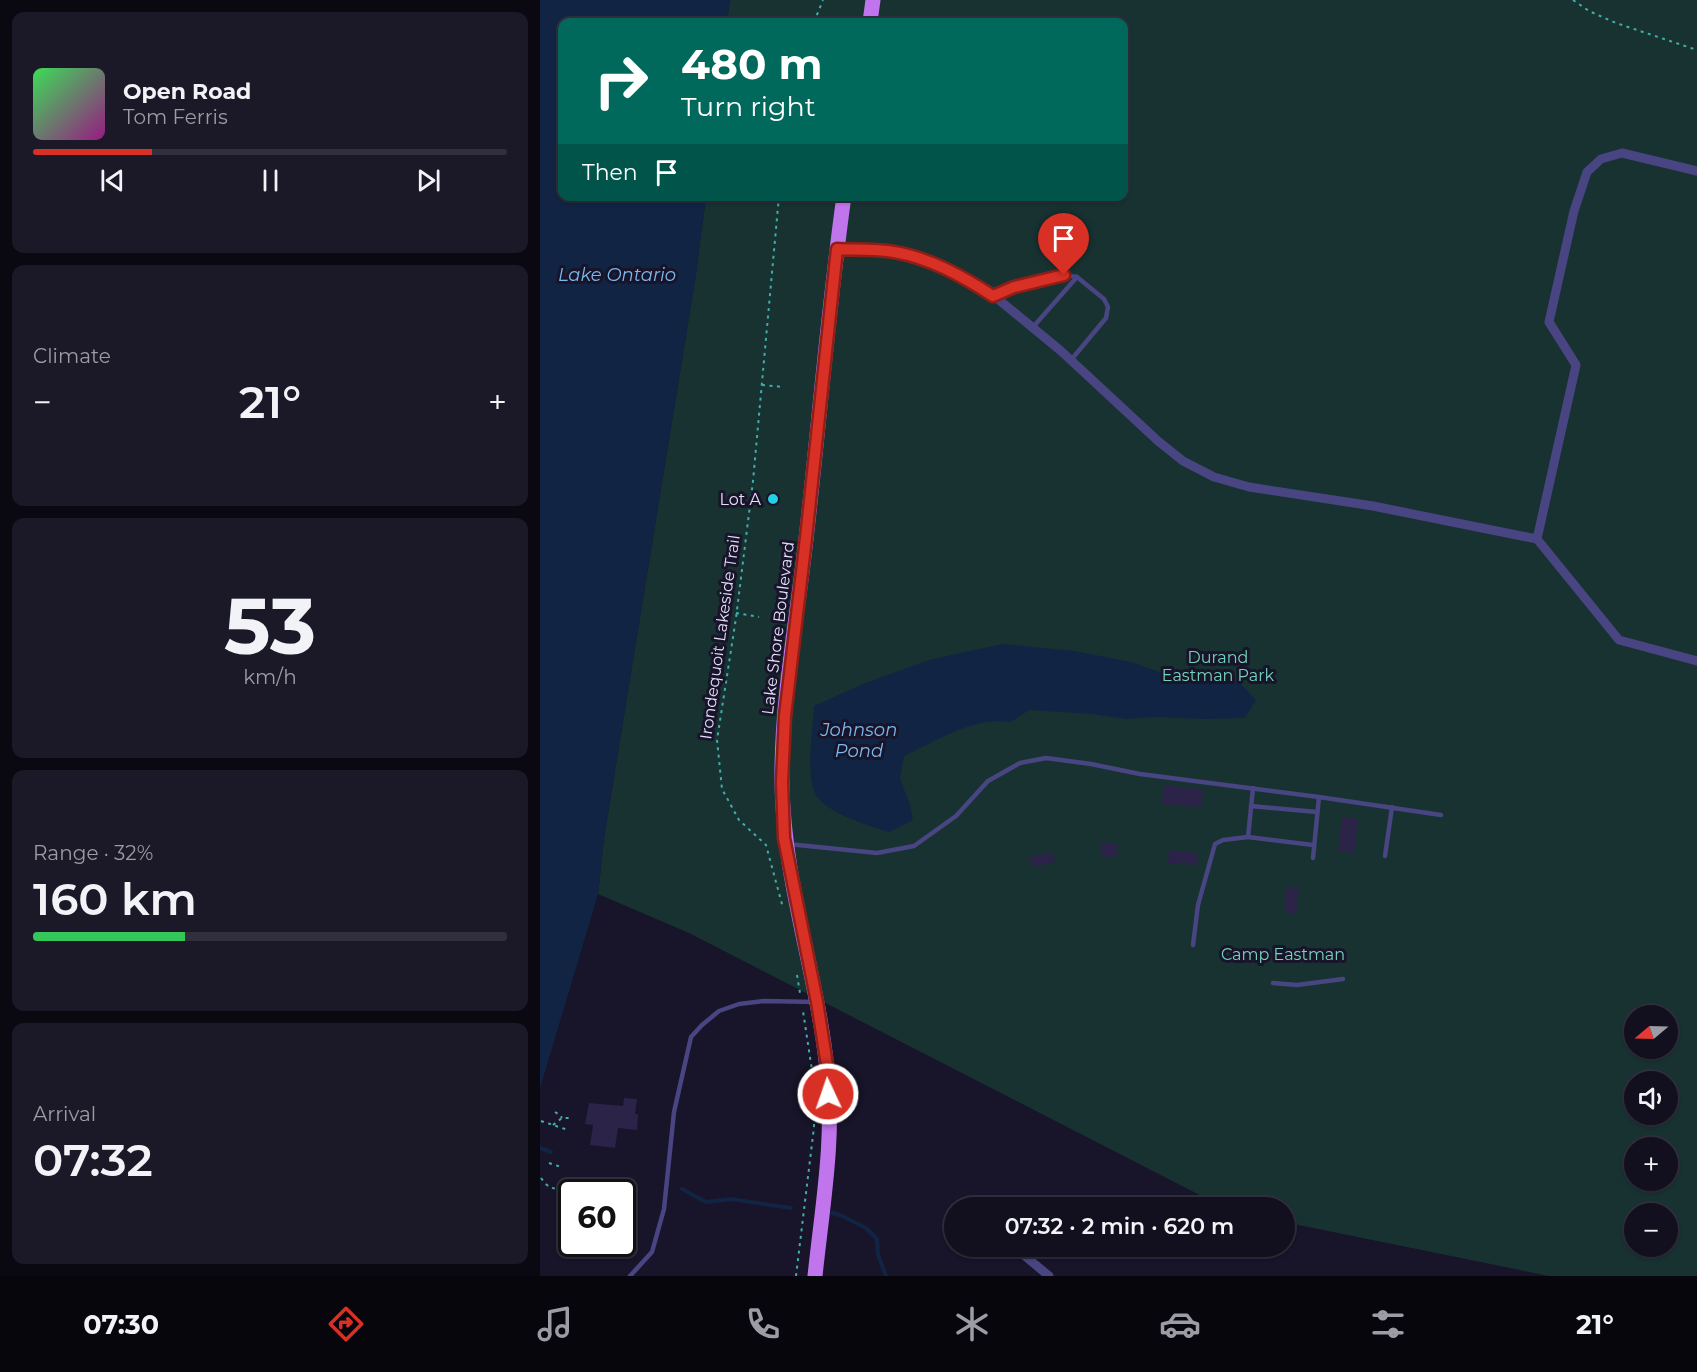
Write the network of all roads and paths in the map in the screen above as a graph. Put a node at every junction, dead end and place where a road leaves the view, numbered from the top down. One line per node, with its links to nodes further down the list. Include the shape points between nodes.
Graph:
1 (823, 0): 4 (path)
2 (873, 0): 5 (main road)
3 (1573, 0): 6 (path, via 1616,23)
4 (816, 18)
5 (871, 18)
6 (1697, 50)
7 (1697, 171): 17 (street, via 1622,153 1601,159 1587,172 1574,211 1549,322 1576,365)
8 (779, 201): 15 (path, Irondequoit Lakeside Trail)
9 (843, 201): 10 (main road, Lake Shore Boulevard)
10 (837, 249): 12 (street, via 893,252 934,263); 28 (main road, Lake Shore Boulevard, via 785,716 782,782)
11 (1077, 277): 12 (lane, via 1064,275); 13 (lane); 14 (lane, via 1108,307 1106,318)
12 (993, 296): 13 (street)
13 (1033, 328): 14 (street)
14 (1071, 360): 17 (street, via 1167,448 1214,477 1249,487 1383,508)
15 (762, 385): 16 (path); 18 (path, Irondequoit Lakeside Trail)
16 (784, 387)
17 (1537, 539): 20 (street, via 1619,640)
18 (736, 613): 19 (path); 32 (path, Irondequoit Lakeside Trail, via 717,740 722,789 739,820 766,845)
19 (759, 617)
20 (1697, 661)
21 (1253, 788): 22 (lane); 23 (lane); 28 (lane, via 1046,758 1020,763 988,781 956,816 914,846 877,853)
22 (1319, 797): 24 (lane); 25 (lane)
23 (1251, 806): 25 (lane); 27 (lane)
24 (1392, 807): 26 (lane); 30 (lane)
25 (1317, 812): 29 (lane)
26 (1441, 815)
27 (1248, 837): 29 (lane); 33 (lane, via 1215,844 1198,905)
28 (786, 844): 37 (main road, Lake Shore Boulevard)
29 (1313, 845): 31 (lane)
30 (1385, 856)
31 (1312, 858)
32 (784, 913)
33 (1193, 945)
34 (796, 969): 37 (path)
35 (1343, 979): 36 (lane, via 1298,985)
36 (1273, 983)
37 (809, 1002): 49 (lane, via 739,1004 719,1011 691,1037 674,1112 664,1209 652,1252); 50 (path, via 814,1127); 51 (main road, Lake Shore Boulevard, via 828,1071 830,1140)
38 (555, 1112): 39 (path)
39 (562, 1118): 40 (path); 42 (path)
40 (572, 1118)
41 (541, 1121): 42 (path)
42 (553, 1126): 43 (path)
43 (568, 1130)
44 (549, 1163): 45 (path)
45 (561, 1167)
46 (541, 1178): 47 (path, via 547,1187)
47 (558, 1189)
48 (1026, 1257): 52 (street)
49 (630, 1276)
50 (796, 1276)
51 (815, 1276)
52 (1049, 1276)

